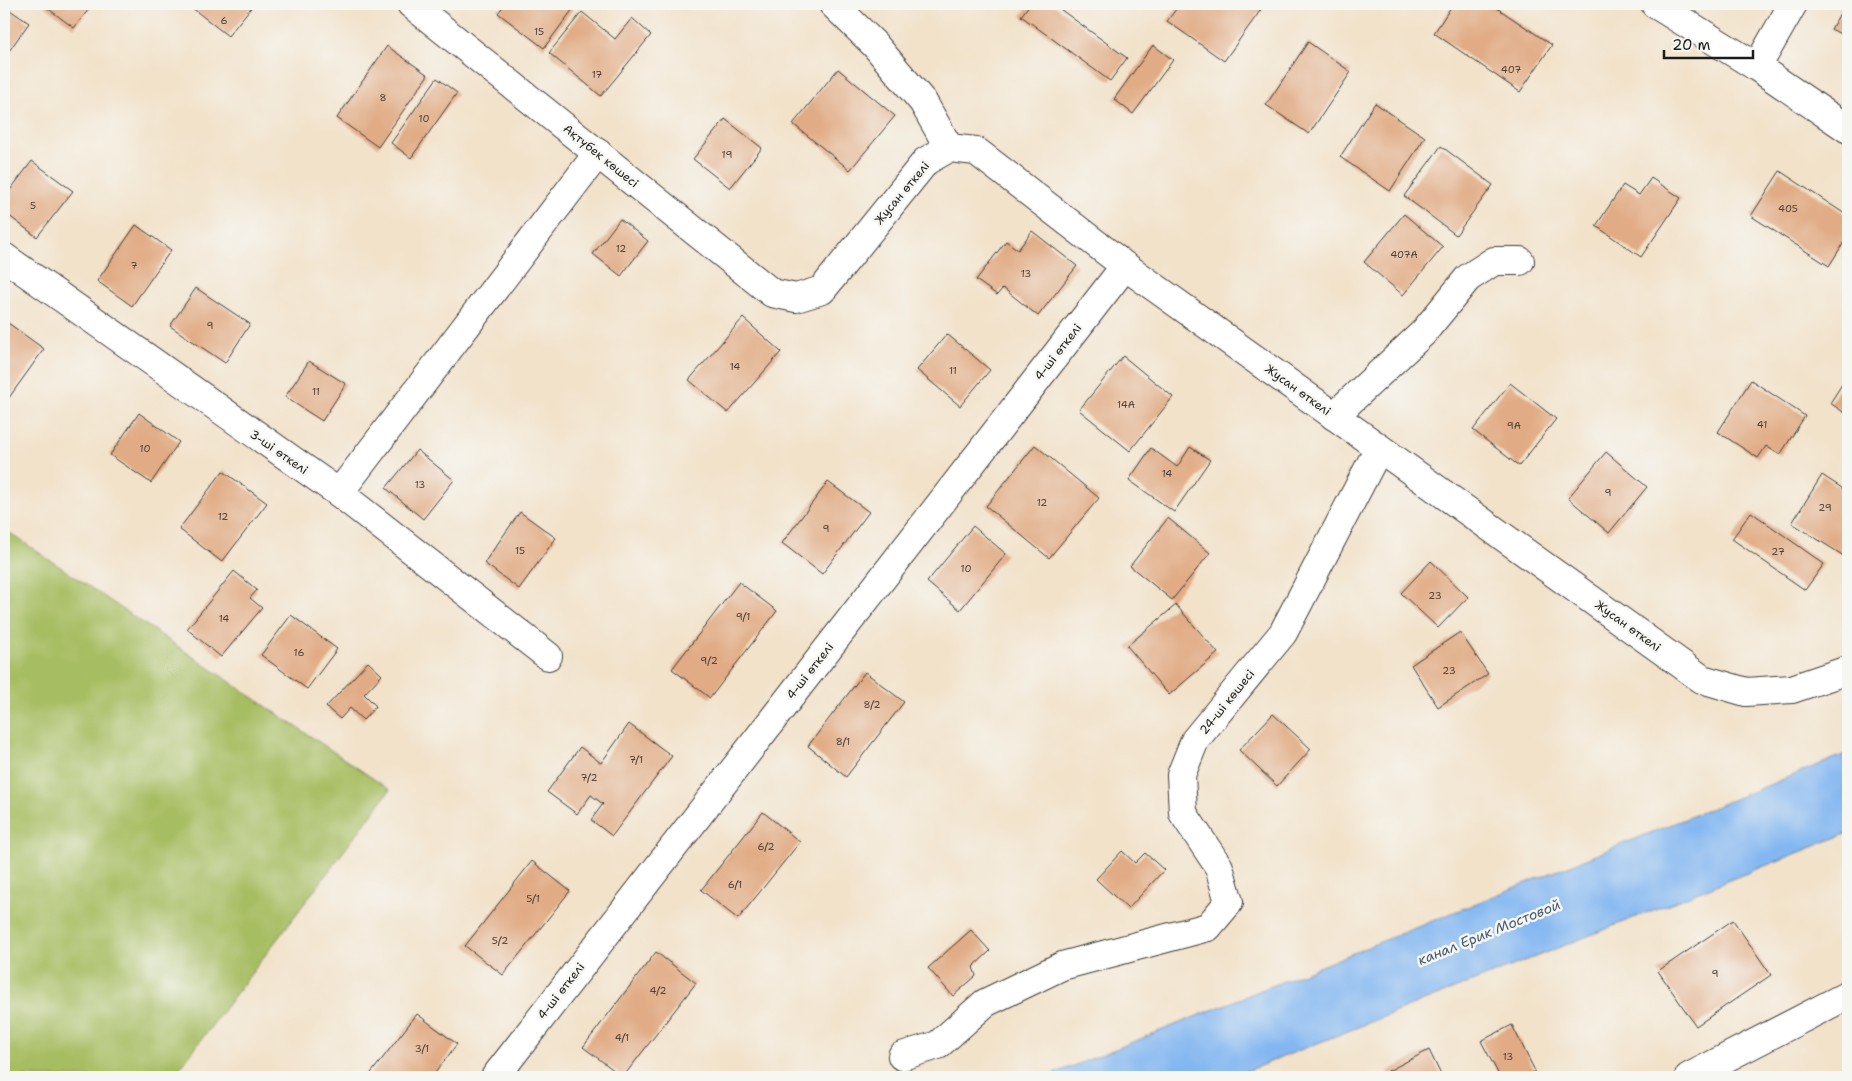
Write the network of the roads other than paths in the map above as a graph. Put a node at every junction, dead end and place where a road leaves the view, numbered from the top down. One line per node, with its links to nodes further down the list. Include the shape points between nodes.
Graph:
1 (411, 4): 8 (street, Ақтүбек көшесi)
2 (833, 4): 7 (street, via 875,45 923,102)
3 (1655, 4): 5 (street)
4 (1793, 4): 5 (street)
5 (1757, 67): 6 (street)
6 (1848, 129)
7 (950, 148): 11 (street, Жусан өткелі, via 976,151); 12 (street, Жусан өткелі, via 926,161 822,290)
8 (598, 153): 12 (street, Ақтүбек көшесi, via 772,293); 15 (street)
9 (4, 258): 15 (street, 3-шi өткелi)
10 (1520, 261): 13 (street, via 1494,261 1468,278 1423,333)
11 (1125, 266): 13 (street, Жусан өткелі); 20 (street, 4-шi өткелi)
12 (796, 298)
13 (1334, 416): 14 (street, Жусан өткелі)
14 (1379, 448): 17 (street, Жусан өткелі, via 1702,679 1746,692 1792,689); 19 (street, 24-ші көшесi, via 1283,633 1195,740 1181,775 1183,813 1219,867 1229,902 1208,927 1062,966 985,1003 938,1045)
15 (339, 493): 16 (street, 3-шi өткелi)
16 (548, 656)
17 (1848, 670)
18 (1848, 995): 21 (street)
19 (902, 1056)
20 (495, 1077)
21 (1689, 1077)

